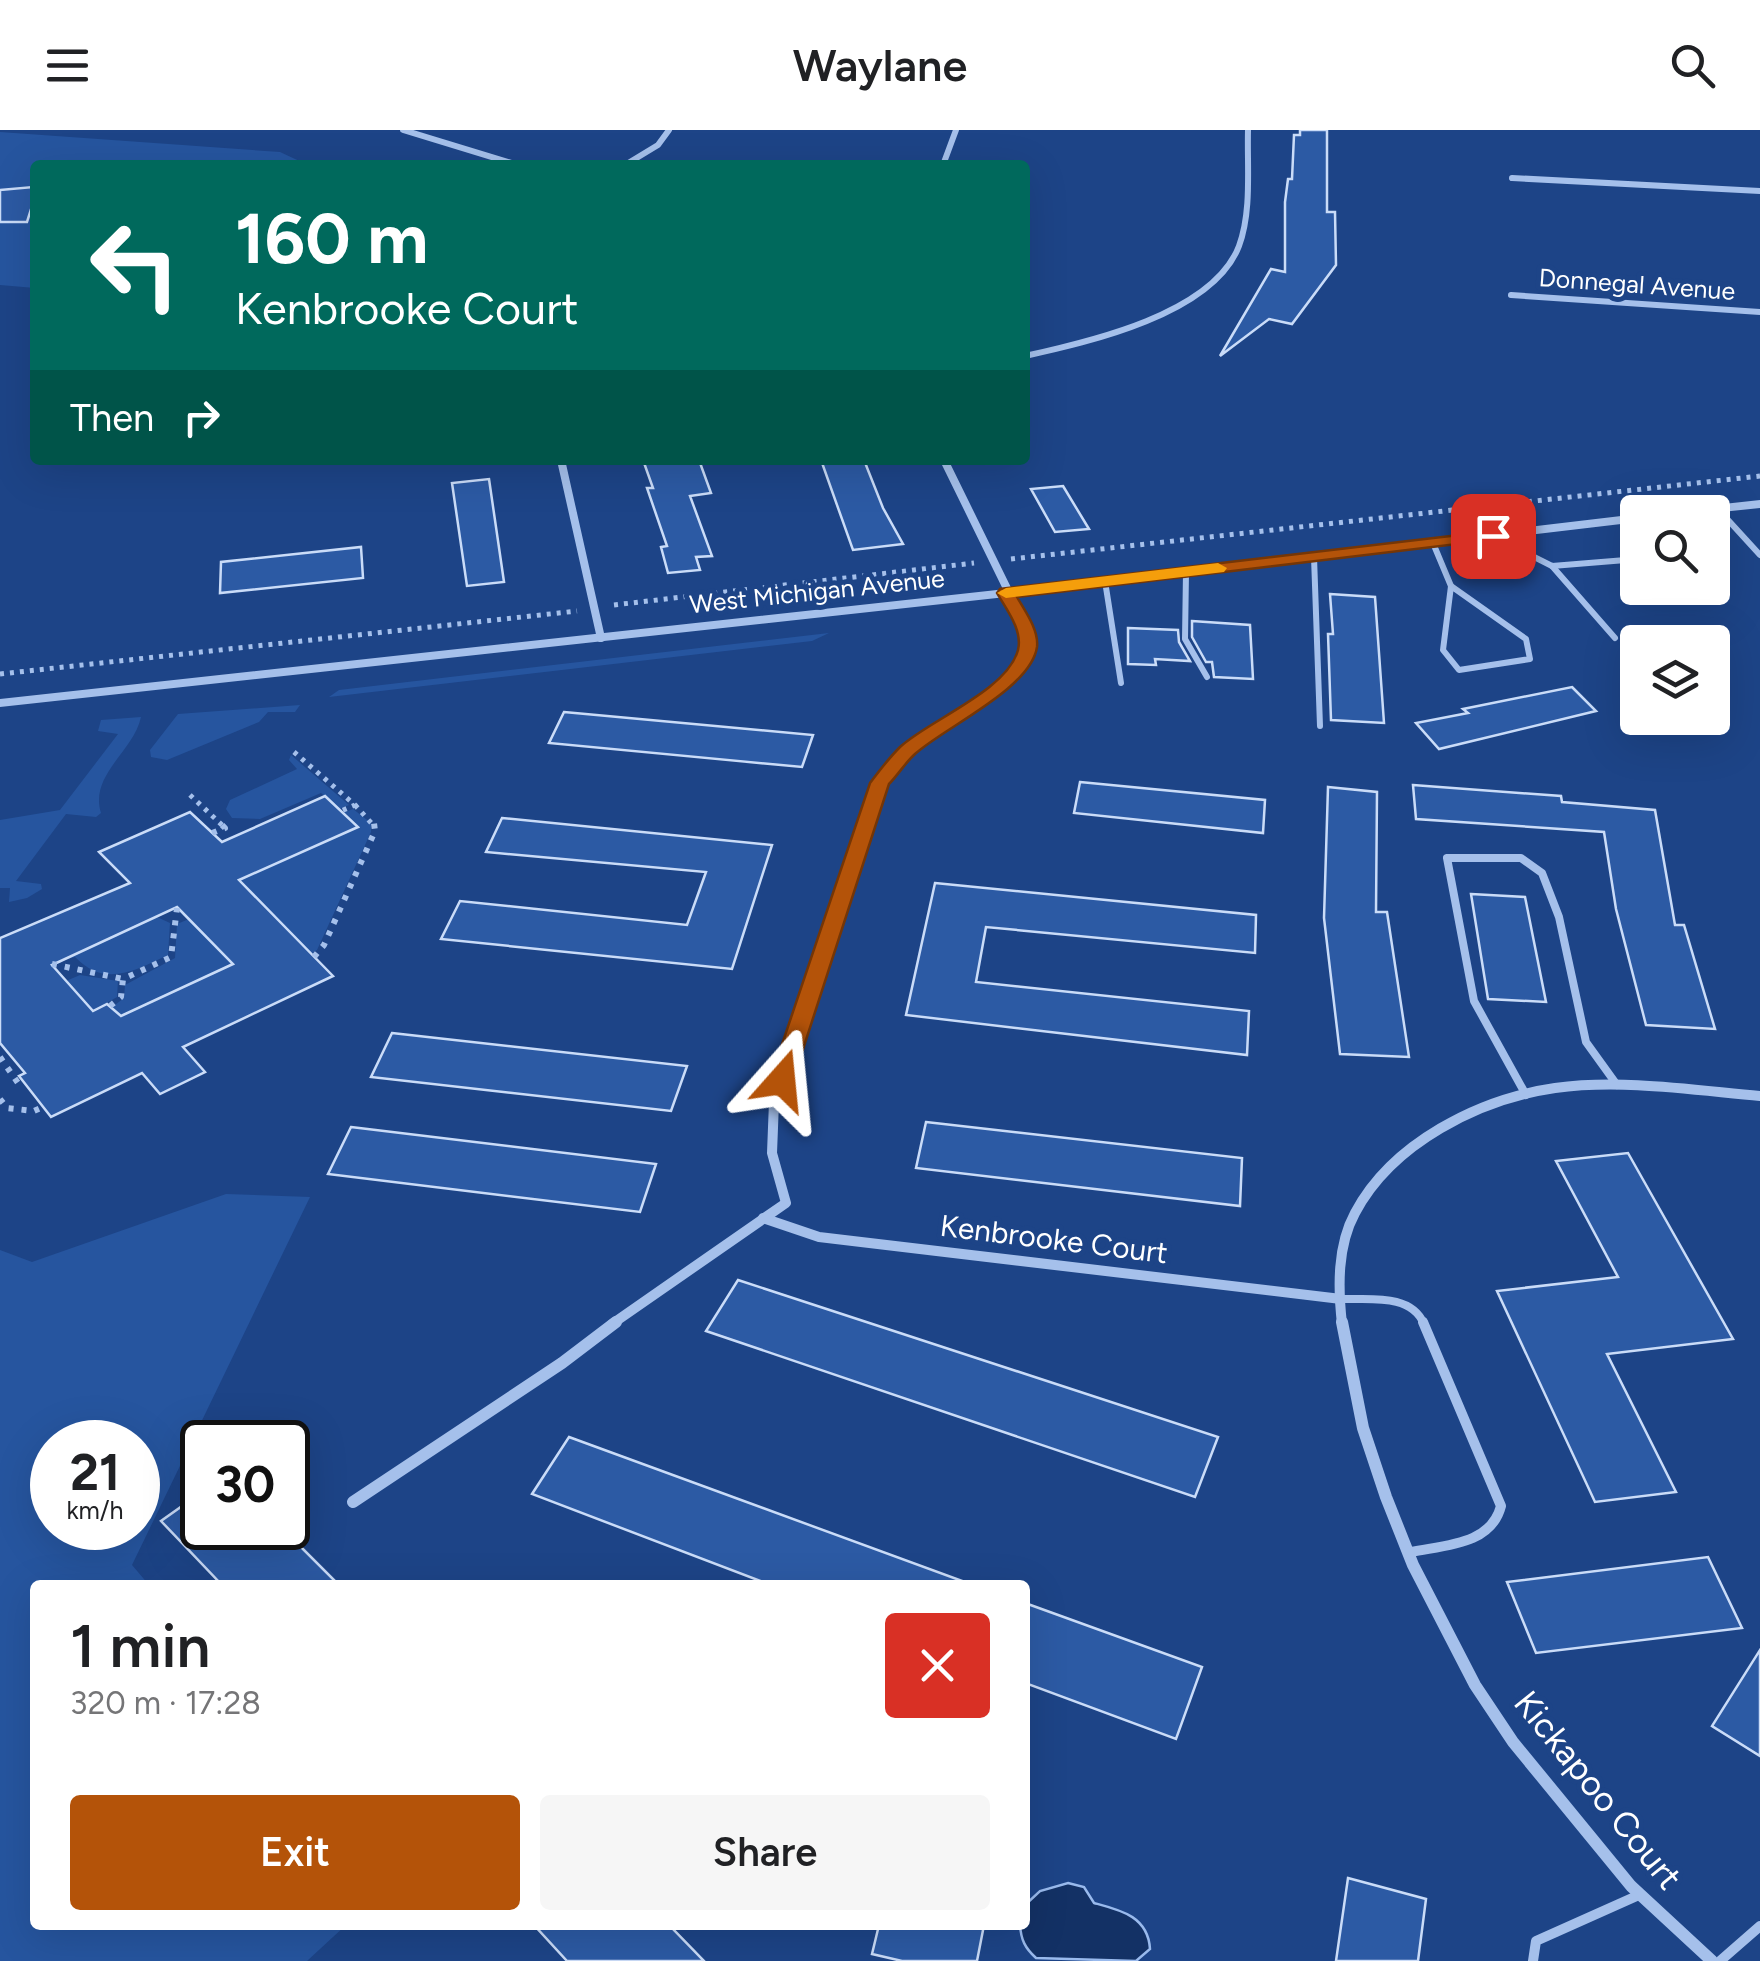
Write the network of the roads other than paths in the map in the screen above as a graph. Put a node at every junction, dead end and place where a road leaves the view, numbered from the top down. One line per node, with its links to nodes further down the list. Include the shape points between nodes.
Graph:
1 (403, 130): 5 (street)
2 (670, 130): 6 (street)
3 (956, 130): 7 (street)
4 (1248, 130): 12 (street, via 1238,248 1206,290 1119,328)
5 (502, 160)
6 (634, 160)
7 (945, 160)
8 (1512, 178): 9 (street)
9 (1760, 191)
10 (1511, 295): 11 (street, Donnegal Avenue)
11 (1760, 312)
12 (1030, 355)
13 (563, 465): 29 (street)
14 (946, 465): 28 (street)
15 (1760, 504): 16 (street)
16 (1730, 508)
17 (1620, 520): 19 (street, West Michigan Avenue)
18 (1730, 520): 21 (lane)
19 (1493, 536): 20 (street, West Michigan Avenue); 24 (lane)
20 (1433, 543): 22 (street, West Michigan Avenue); 27 (lane)
21 (1760, 555)
22 (1314, 557): 25 (street, West Michigan Avenue); 34 (lane)
23 (1620, 560): 24 (lane)
24 (1552, 566): 30 (lane)
25 (1186, 572): 26 (street, West Michigan Avenue); 31 (lane, via 1182,629 1188,658)
26 (1105, 581): 28 (street, West Michigan Avenue); 32 (lane)
27 (1451, 586): 27 (lane, via 1442,650 1459,670 1530,660 1526,639)
28 (1006, 593): 29 (street, West Michigan Avenue); 38 (street, via 1028,637 1016,669 994,693 896,760 866,818 774,1102 768,1138 786,1203)
29 (601, 638): 33 (street, West Michigan Avenue)
30 (1615, 638)
31 (1208, 678)
32 (1121, 683)
33 (0, 703)
34 (1320, 726)
35 (1617, 1085): 36 (street, Kickapoo Court); 36 (lane, via 1586,1042 1560,916 1542,873 1521,858 1447,858 1474,1001); 37 (street, Kickapoo Court)
36 (1526, 1096): 39 (street, Kickapoo Court, via 1433,1133 1364,1194 1343,1244)
37 (1760, 1096)
38 (764, 1218): 39 (street, Kenbrooke Court, via 819,1236); 40 (street)
39 (1341, 1299): 41 (street, Kickapoo Court, via 1350,1373 1377,1471); 41 (lane, via 1401,1302 1419,1313 1500,1506 1497,1522 1472,1540)
40 (354, 1502)
41 (1410, 1552): 42 (street, Kickapoo Court, via 1452,1646 1505,1731)
42 (1638, 1895): 44 (lane, via 1536,1941); 45 (street, Kickapoo Court)
43 (1760, 1926): 45 (lane)
44 (1533, 1961)
45 (1716, 1961)

